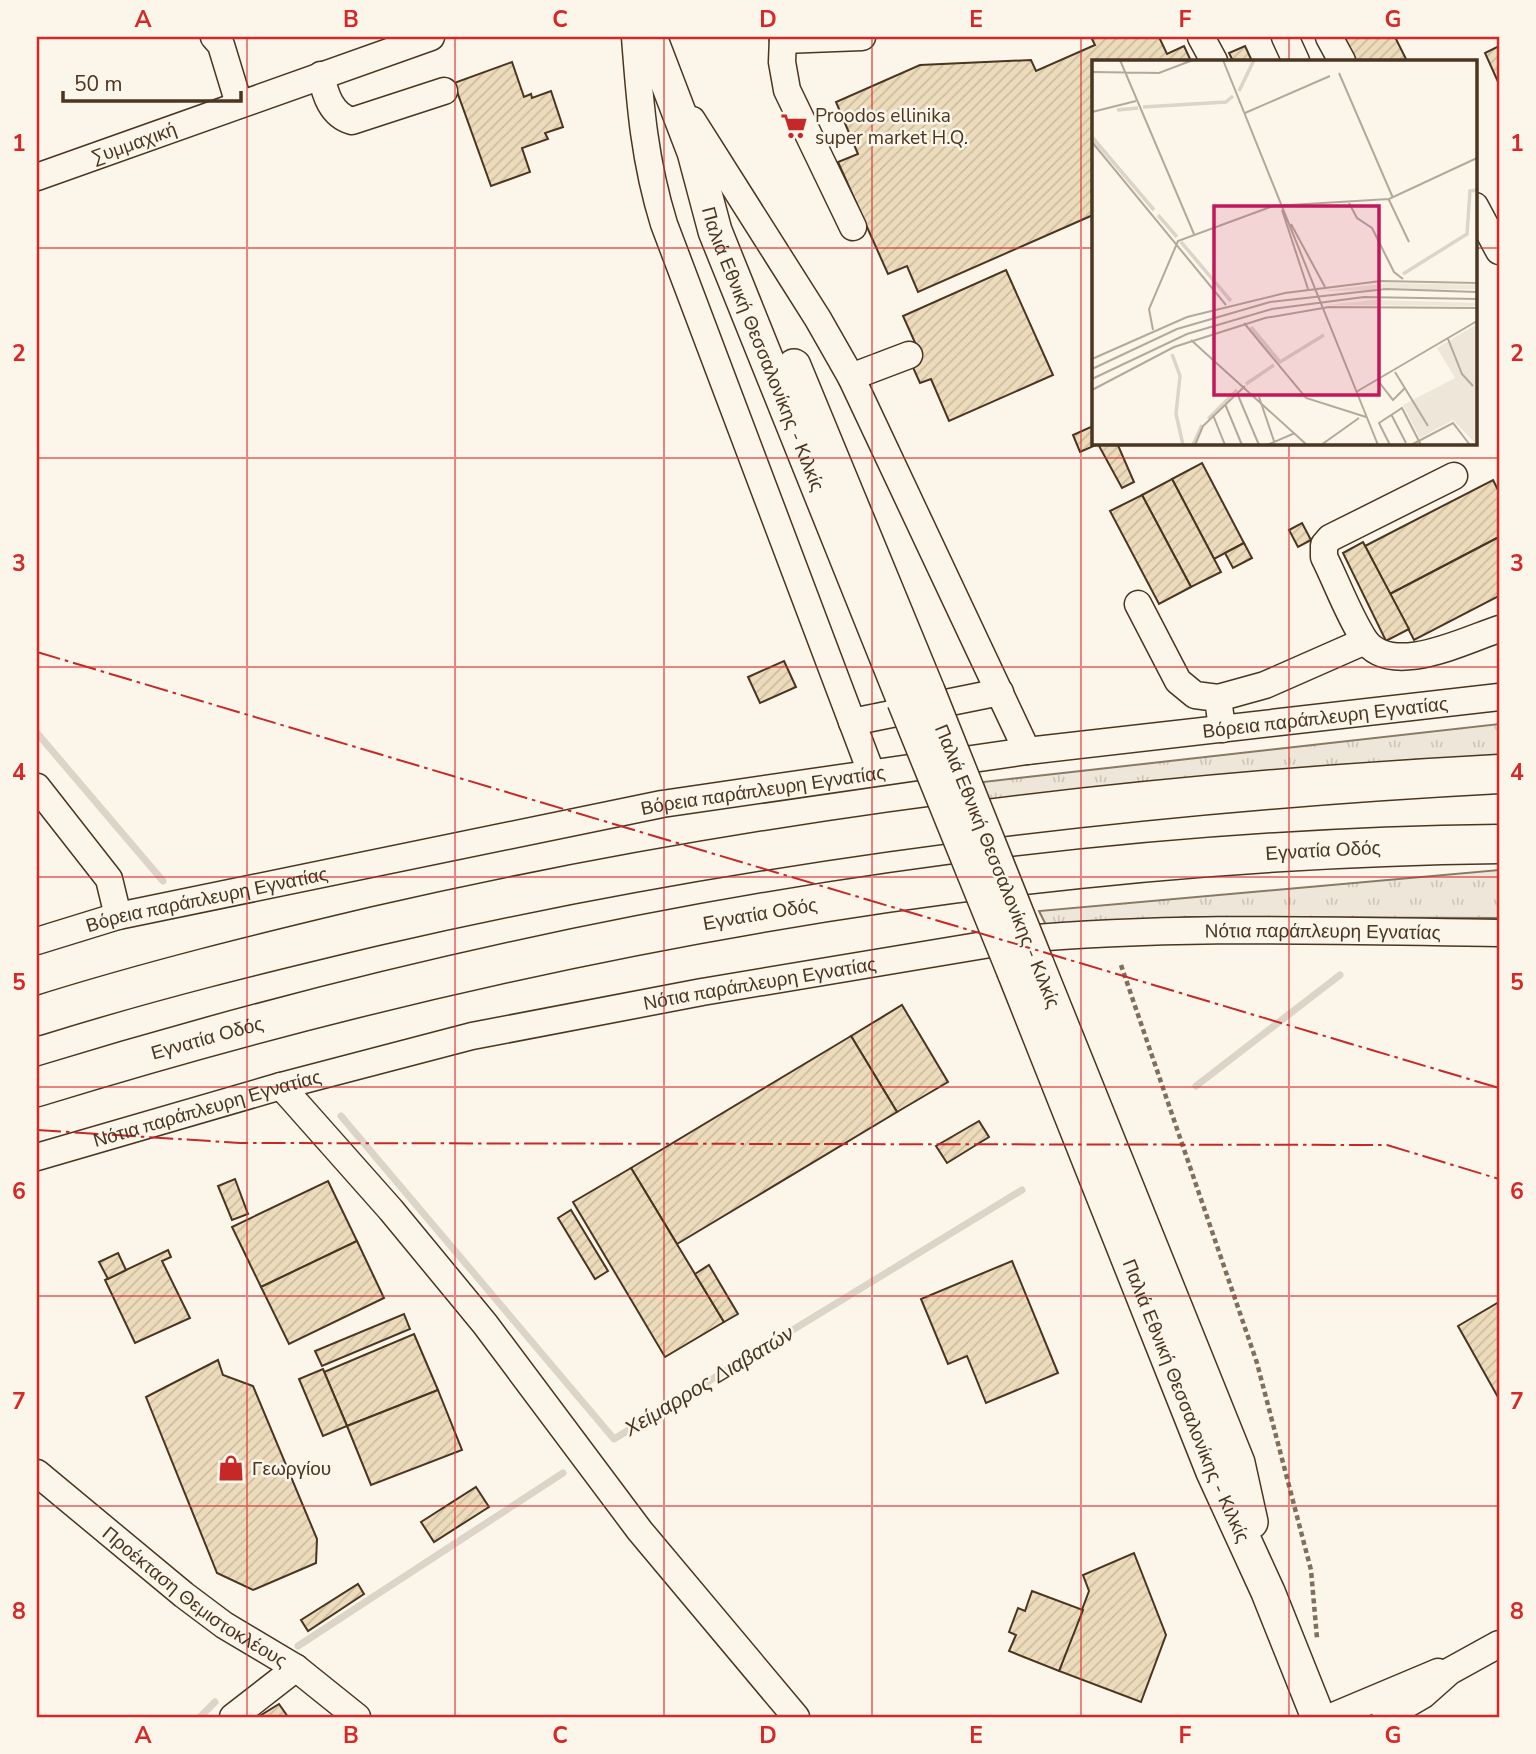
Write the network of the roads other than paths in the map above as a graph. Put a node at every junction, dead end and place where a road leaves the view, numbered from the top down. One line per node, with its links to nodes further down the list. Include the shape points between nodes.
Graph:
1 (214, 37): 16 (street)
2 (427, 37): 14 (street, Συμμαχική)
3 (635, 37): 30 (street, via 642,133 653,188)
4 (650, 37): 13 (main road, Παλιά Εθνική Θεσσαλονίκης - Κιλκίς)
5 (862, 37): 9 (street)
6 (1201, 37): 10 (street)
7 (1284, 37): 11 (street)
8 (1329, 37): 12 (street)
9 (783, 38): 19 (street, via 787,90)
10 (1213, 60)
11 (1296, 60)
12 (1341, 60)
13 (664, 74): 22 (street); 52 (main road, Παλιά Εθνική Θεσσαλονίκης - Κιλκίς, bridge, via 694,152 715,231 916,696 1026,968 1213,1472)
14 (321, 75): 15 (street, via 325,96 341,118 352,121); 16 (street, Συμμαχική)
15 (444, 91)
16 (239, 104): 17 (street, Συμμαχική)
17 (37, 177)
18 (1476, 208): 20 (street)
19 (853, 227)
20 (1499, 251)
21 (909, 355): 22 (street)
22 (851, 377): 27 (street)
23 (1454, 476): 26 (street, via 1324,545 1324,556)
24 (1138, 604): 29 (street, via 1178,681 1195,695)
25 (1499, 629): 26 (street, via 1407,659 1381,653)
26 (1365, 641): 29 (street, via 1265,685)
27 (1000, 692): 30 (street); 32 (street)
28 (1499, 697): 31 (street, Βόρεια παράπλευρη Εγνατίας)
29 (1218, 698): 31 (street)
30 (852, 722): 33 (street)
31 (1222, 729): 32 (street, Βόρεια παράπλευρη Εγνατίας)
32 (1027, 751): 33 (street, Βόρεια παράπλευρη Εγνατίας)
33 (871, 772): 37 (street, Βόρεια παράπλευρη Εγνατίας, via 662,804)
34 (1499, 774): 40 (highway, via 1362,781 1087,807 786,845 523,892 271,951)
35 (37, 787): 37 (street, via 109,880)
36 (1499, 844): 42 (highway, Εγνατία Οδός, via 1397,845 1104,866 803,906 536,956 300,1014)
37 (118, 916): 39 (street, Βόρεια παράπλευρη Εγνατίας)
38 (1499, 933): 41 (street, Νότια παράπλευρη Εγνατίας, via 1215,931 1014,940 472,1036)
39 (37, 941)
40 (37, 1016)
41 (281, 1086): 43 (street, Νότια παράπλευρη Εγνατίας); 51 (street, via 485,1324 639,1531)
42 (37, 1087)
43 (37, 1157)
44 (37, 1473): 46 (street, Προέκταση Θεμιστοκλέους, via 211,1616)
45 (1499, 1644): 47 (street)
46 (296, 1668): 49 (street); 50 (street, Προέκταση Θεμιστοκλέους)
47 (1450, 1671): 48 (street); 53 (street, via 1408,1683)
48 (1397, 1713)
49 (233, 1717)
50 (357, 1717)
51 (796, 1717)
52 (1318, 1717)
53 (1331, 1717)

